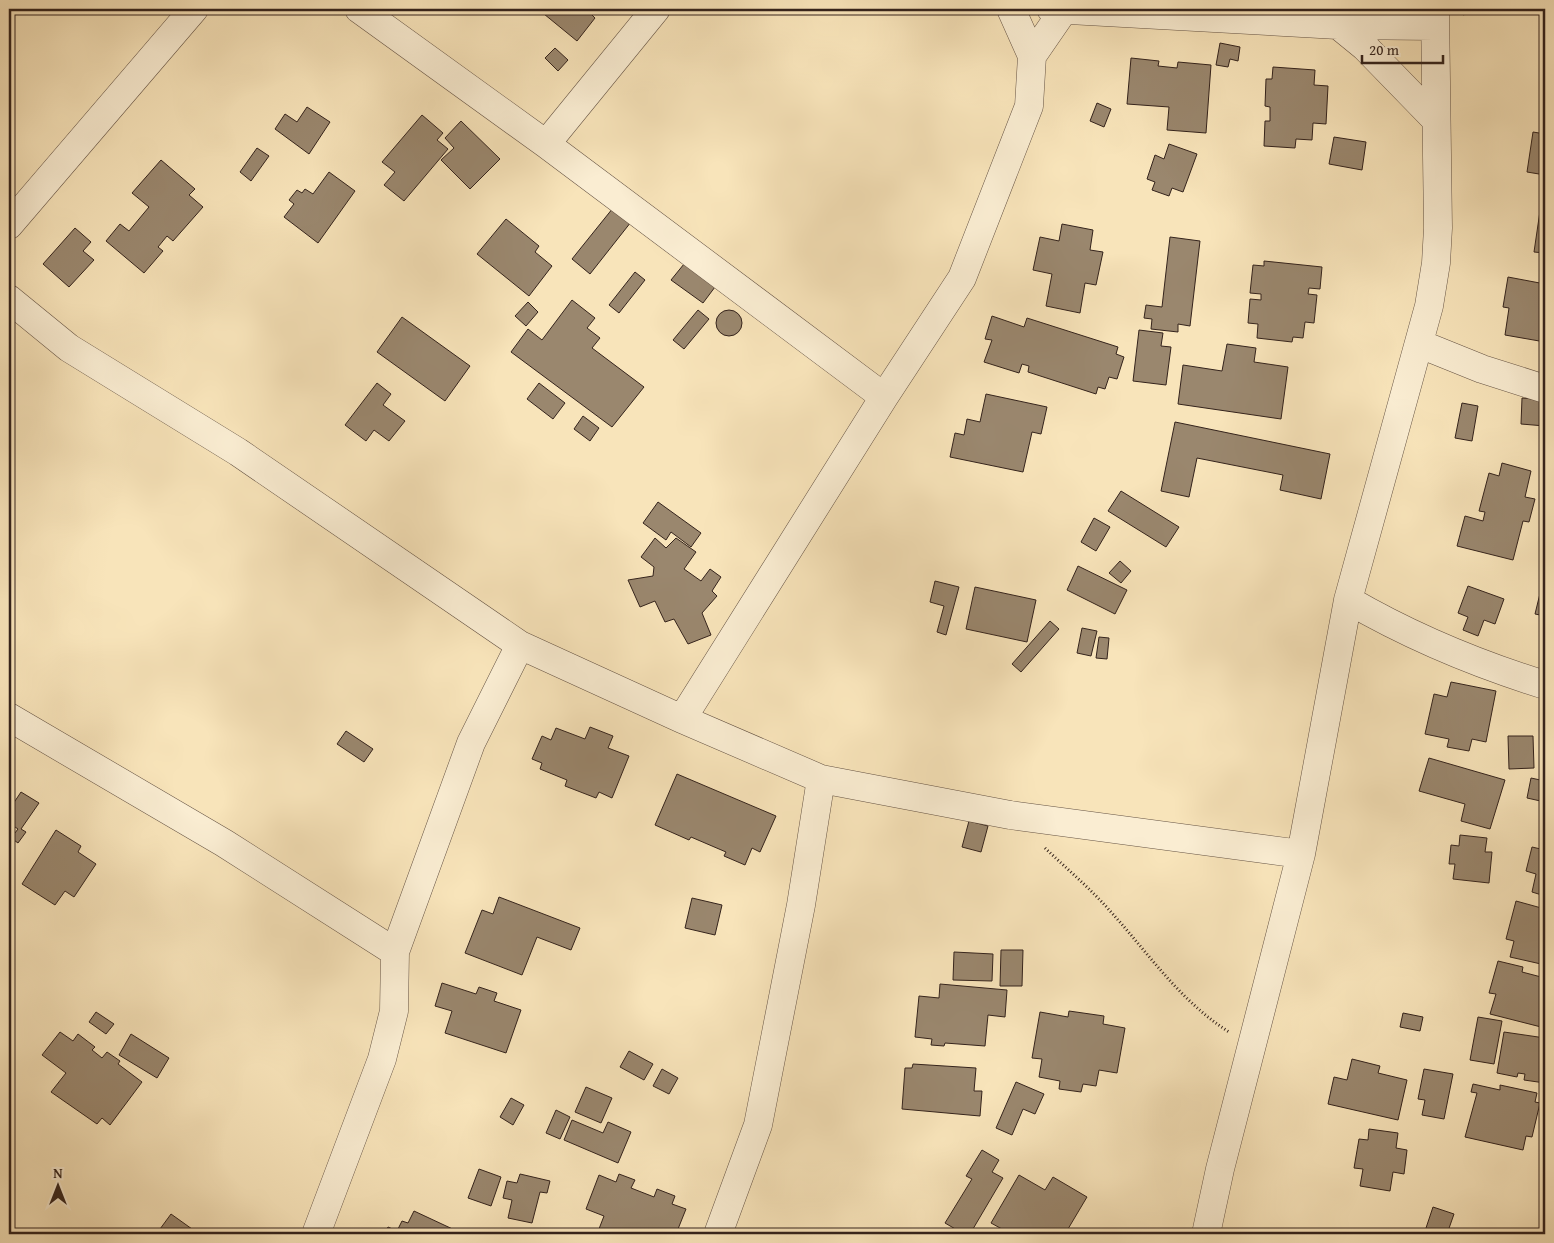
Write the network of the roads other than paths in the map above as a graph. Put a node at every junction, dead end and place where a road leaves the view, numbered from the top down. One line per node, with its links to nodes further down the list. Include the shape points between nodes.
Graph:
1 (194, 9): 11 (street)
2 (359, 9): 10 (street)
3 (656, 9): 10 (street)
4 (1011, 9): 8 (street)
5 (1057, 10): 7 (street); 8 (street)
6 (1434, 17): 7 (street); 9 (street)
7 (1338, 25): 9 (street, via 1365,47)
8 (1032, 56): 15 (street, via 1029,106 962,278)
9 (1435, 119): 13 (street, via 1436,263)
10 (546, 144): 15 (street)
11 (9, 225)
12 (9, 299): 17 (street, via 69,348 238,452)
13 (1420, 344): 14 (street, via 1482,369); 16 (street)
14 (1545, 389)
15 (884, 397): 20 (street)
16 (1348, 600): 18 (street, via 1438,644); 22 (street)
17 (520, 645): 20 (street); 23 (street, via 471,743)
18 (1545, 685)
19 (9, 717): 23 (street, via 224,844)
20 (682, 720): 21 (street)
21 (821, 779): 22 (street, via 1010,815); 25 (street, via 801,905 758,1125)
22 (1301, 854): 26 (street)
23 (395, 952): 24 (street, via 394,1011 382,1059)
24 (316, 1234)
25 (718, 1234)
26 (1206, 1234)

